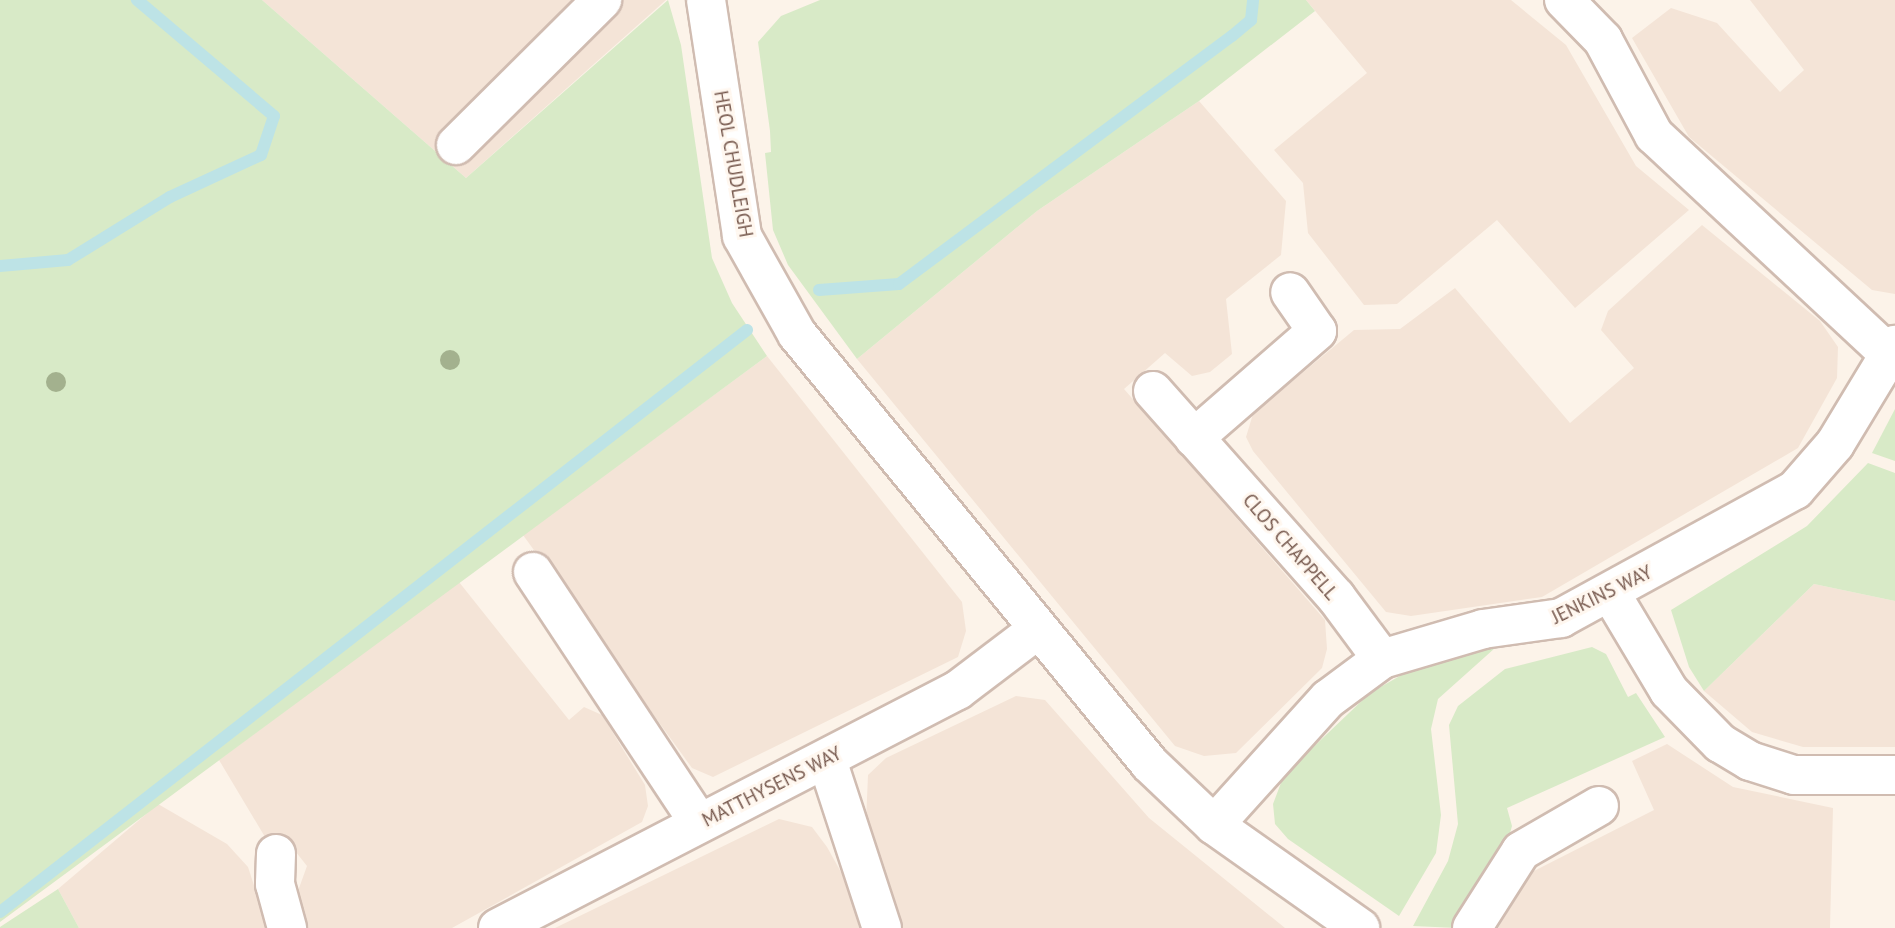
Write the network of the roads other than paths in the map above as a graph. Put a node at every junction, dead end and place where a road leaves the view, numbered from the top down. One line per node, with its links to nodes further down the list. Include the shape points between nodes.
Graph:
1 (603, 0): 4 (street)
2 (1564, 0): 6 (street, JENKINS WAY, via 1603,40 1654,135)
3 (712, 2): 11 (street, HEOL CHUDLEIGH, via 742,236 768,290 817,359)
4 (456, 145)
5 (1290, 292): 8 (street, via 1317,331)
6 (1891, 349): 10 (street, JENKINS WAY, via 1835,444 1795,490)
7 (1153, 391): 8 (street, CLOS CHAPPELL)
8 (1195, 438): 12 (street, CLOS CHAPPELL, via 1336,597)
9 (533, 572): 16 (street)
10 (1611, 594): 12 (street, JENKINS WAY, via 1539,625 1483,629); 14 (street, via 1669,691 1720,743 1750,761 1794,775)
11 (1037, 630): 13 (street, MATTHYSENS WAY, via 958,690); 17 (street, HEOL CHUDLEIGH, via 1150,764)
12 (1382, 659): 17 (street, JENKINS WAY, via 1328,699)
13 (827, 760): 16 (street, MATTHYSENS WAY); 21 (street)
14 (1895, 775)
15 (1599, 806): 23 (street, via 1521,851)
16 (698, 823): 20 (street, MATTHYSENS WAY)
17 (1214, 825): 22 (street, HEOL CHUDLEIGH)
18 (276, 854): 19 (street, via 275,884)
19 (287, 928)
20 (498, 928)
21 (882, 928)
22 (1360, 928)
23 (1472, 928)

